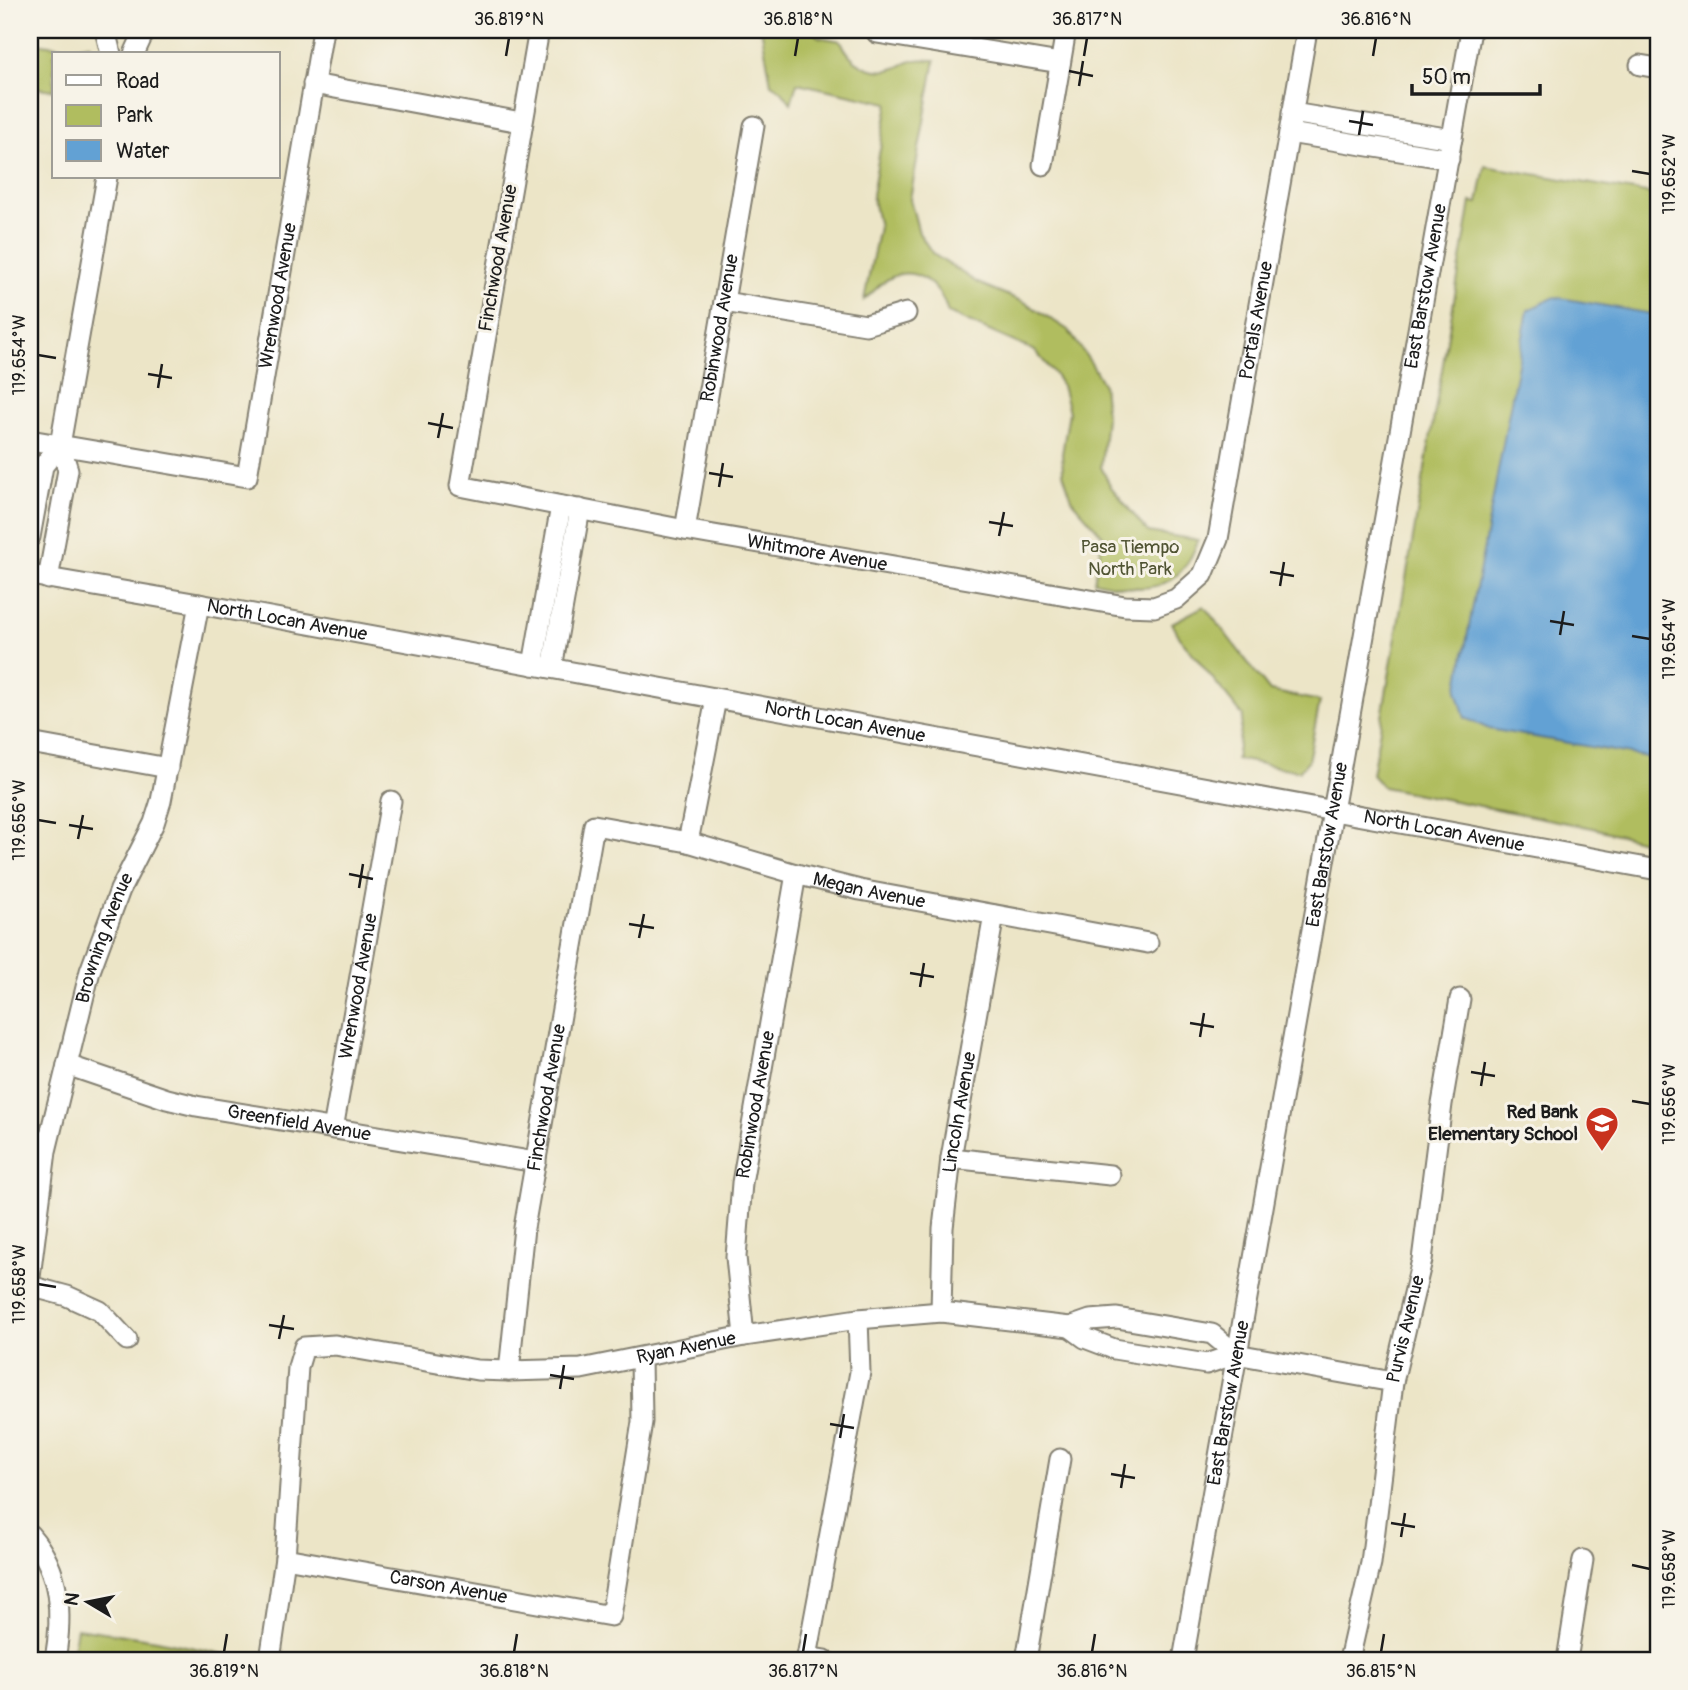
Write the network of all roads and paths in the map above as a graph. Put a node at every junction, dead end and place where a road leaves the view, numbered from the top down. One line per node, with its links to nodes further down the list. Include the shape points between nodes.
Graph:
1 (105, 30): 9 (street)
2 (145, 30): 10 (street)
3 (323, 30): 12 (street, Wrenwood Avenue)
4 (539, 30): 14 (street, Finchwood Avenue)
5 (1066, 30): 11 (street)
6 (1307, 30): 13 (street, Portals Avenue)
7 (1471, 30): 17 (street, East Barstow Avenue)
8 (877, 33): 11 (street)
9 (110, 52)
10 (135, 52)
11 (1060, 63): 19 (street)
12 (313, 84): 14 (street); 24 (street, Wrenwood Avenue, via 247,477)
13 (1292, 113): 16 (street, Portals Avenue); 17 (street)
14 (521, 122): 25 (street, Finchwood Avenue)
15 (754, 126): 21 (street, Robinwood Avenue)
16 (1289, 133): 18 (street); 30 (street, Portals Avenue, via 1218,539 1203,575)
17 (1452, 139): 18 (street, East Barstow Avenue)
18 (1449, 159): 37 (street, East Barstow Avenue)
19 (1043, 165)
20 (107, 178): 24 (street)
21 (724, 302): 22 (street, via 866,325); 27 (street, Robinwood Avenue)
22 (906, 313)
23 (30, 440): 24 (street)
24 (60, 445): 28 (street, via 43,466); 29 (street, via 68,470)
25 (460, 486): 26 (street, Whitmore Avenue)
26 (570, 507): 27 (street, Whitmore Avenue); 32 (street)
27 (685, 530): 30 (street, Whitmore Avenue, via 1125,606 1154,607)
28 (30, 537)
29 (39, 577): 31 (street, North Locan Avenue)
30 (1176, 599)
31 (199, 604): 32 (street, North Locan Avenue); 35 (street, Browning Avenue)
32 (543, 666): 33 (street, North Locan Avenue)
33 (716, 699): 37 (street, North Locan Avenue); 39 (street)
34 (30, 743): 35 (street)
35 (169, 768): 45 (street, Browning Avenue, via 154,823 120,890 90,971)
36 (391, 801): 46 (street, Wrenwood Avenue)
37 (1335, 810): 40 (street, North Locan Avenue); 57 (street, East Barstow Avenue)
38 (594, 825): 39 (street, Megan Avenue); 48 (street, Finchwood Avenue)
39 (688, 842): 41 (street, Megan Avenue)
40 (1658, 870)
41 (796, 874): 42 (street, Megan Avenue); 55 (street, Robinwood Avenue, via 742,1183 736,1257)
42 (994, 915): 43 (street, Megan Avenue); 47 (street, Lincoln Avenue)
43 (1148, 943)
44 (1460, 999): 60 (street, Purvis Avenue, via 1422,1260)
45 (67, 1065): 46 (street, Greenfield Avenue, via 186,1104); 50 (street, Browning Avenue, via 46,1151)
46 (333, 1129): 48 (street, Greenfield Avenue)
47 (951, 1158): 49 (street); 52 (street, Lincoln Avenue)
48 (536, 1162): 59 (street, Finchwood Avenue, via 517,1276)
49 (1110, 1175)
50 (30, 1277)
51 (30, 1286): 56 (street, via 100,1311)
52 (941, 1312): 53 (street, Ryan Avenue); 54 (street, Ryan Avenue)
53 (858, 1319): 55 (street, Ryan Avenue); 65 (street, via 860,1372)
54 (1070, 1327): 57 (street, Ryan Avenue, via 1114,1349 1206,1364); 57 (street, Ryan Avenue, via 1117,1318 1212,1334)
55 (744, 1336): 58 (street, Ryan Avenue)
56 (127, 1340)
57 (1236, 1354): 60 (street); 69 (street, East Barstow Avenue)
58 (641, 1358): 59 (street, Ryan Avenue, via 581,1369); 63 (street, Carson Avenue, via 642,1422 611,1616)
59 (509, 1371): 63 (street, Ryan Avenue, via 477,1370 335,1345 304,1347 298,1367)
60 (1393, 1382): 70 (street, Purvis Avenue, via 1371,1563)
61 (1060, 1459): 68 (street)
62 (30, 1535): 66 (street, via 54,1574 60,1608)
63 (285, 1558): 67 (street)
64 (1583, 1560): 71 (street)
65 (816, 1659)
66 (55, 1660)
67 (270, 1660)
68 (1026, 1660)
69 (1183, 1660)
70 (1349, 1660)
71 (1567, 1660)

